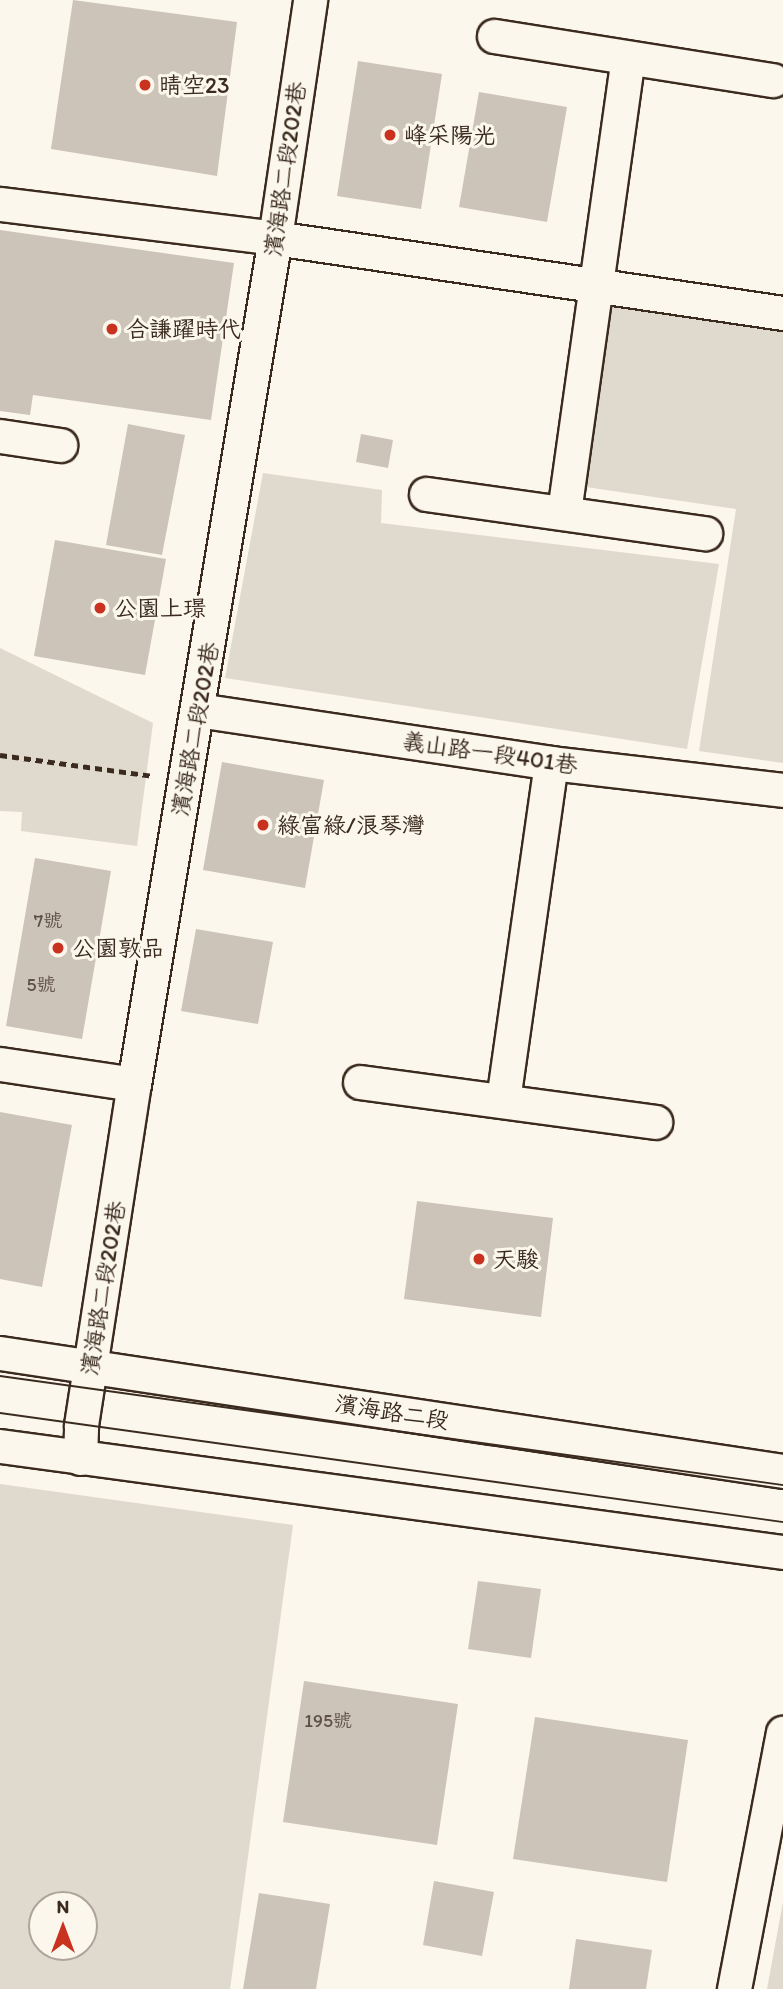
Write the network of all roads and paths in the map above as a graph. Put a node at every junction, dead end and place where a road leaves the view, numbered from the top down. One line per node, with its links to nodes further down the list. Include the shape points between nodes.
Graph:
1 (310, 0): 6 (street, 濱海路二段202巷)
2 (494, 36): 3 (street)
3 (628, 58): 4 (street); 7 (street)
4 (773, 80)
5 (0, 204): 6 (street)
6 (275, 238): 7 (street); 14 (street, 濱海路二段202巷)
7 (594, 286): 8 (street); 12 (street)
8 (783, 313)
9 (0, 436): 10 (street)
10 (60, 445)
11 (426, 494): 12 (street)
12 (564, 512): 13 (street)
13 (705, 533)
14 (198, 710): 16 (street, 義山路一段401巷); 21 (street, 濱海路二段202巷)
15 (0, 755): 17 (path)
16 (551, 763): 18 (street, 義山路一段401巷); 22 (street)
17 (168, 778)
18 (783, 790)
19 (0, 1064): 21 (street)
20 (360, 1082): 22 (street)
21 (134, 1084): 25 (street, 濱海路二段202巷)
22 (503, 1100): 23 (street)
23 (655, 1122)
24 (0, 1353): 25 (street, 濱海路二段)
25 (92, 1366): 27 (street, 濱海路二段202巷); 28 (street, 濱海路二段)
26 (0, 1446): 27 (street)
27 (80, 1458): 29 (street)
28 (783, 1471)
29 (783, 1552)
30 (783, 1733): 31 (street)
31 (734, 1989)

